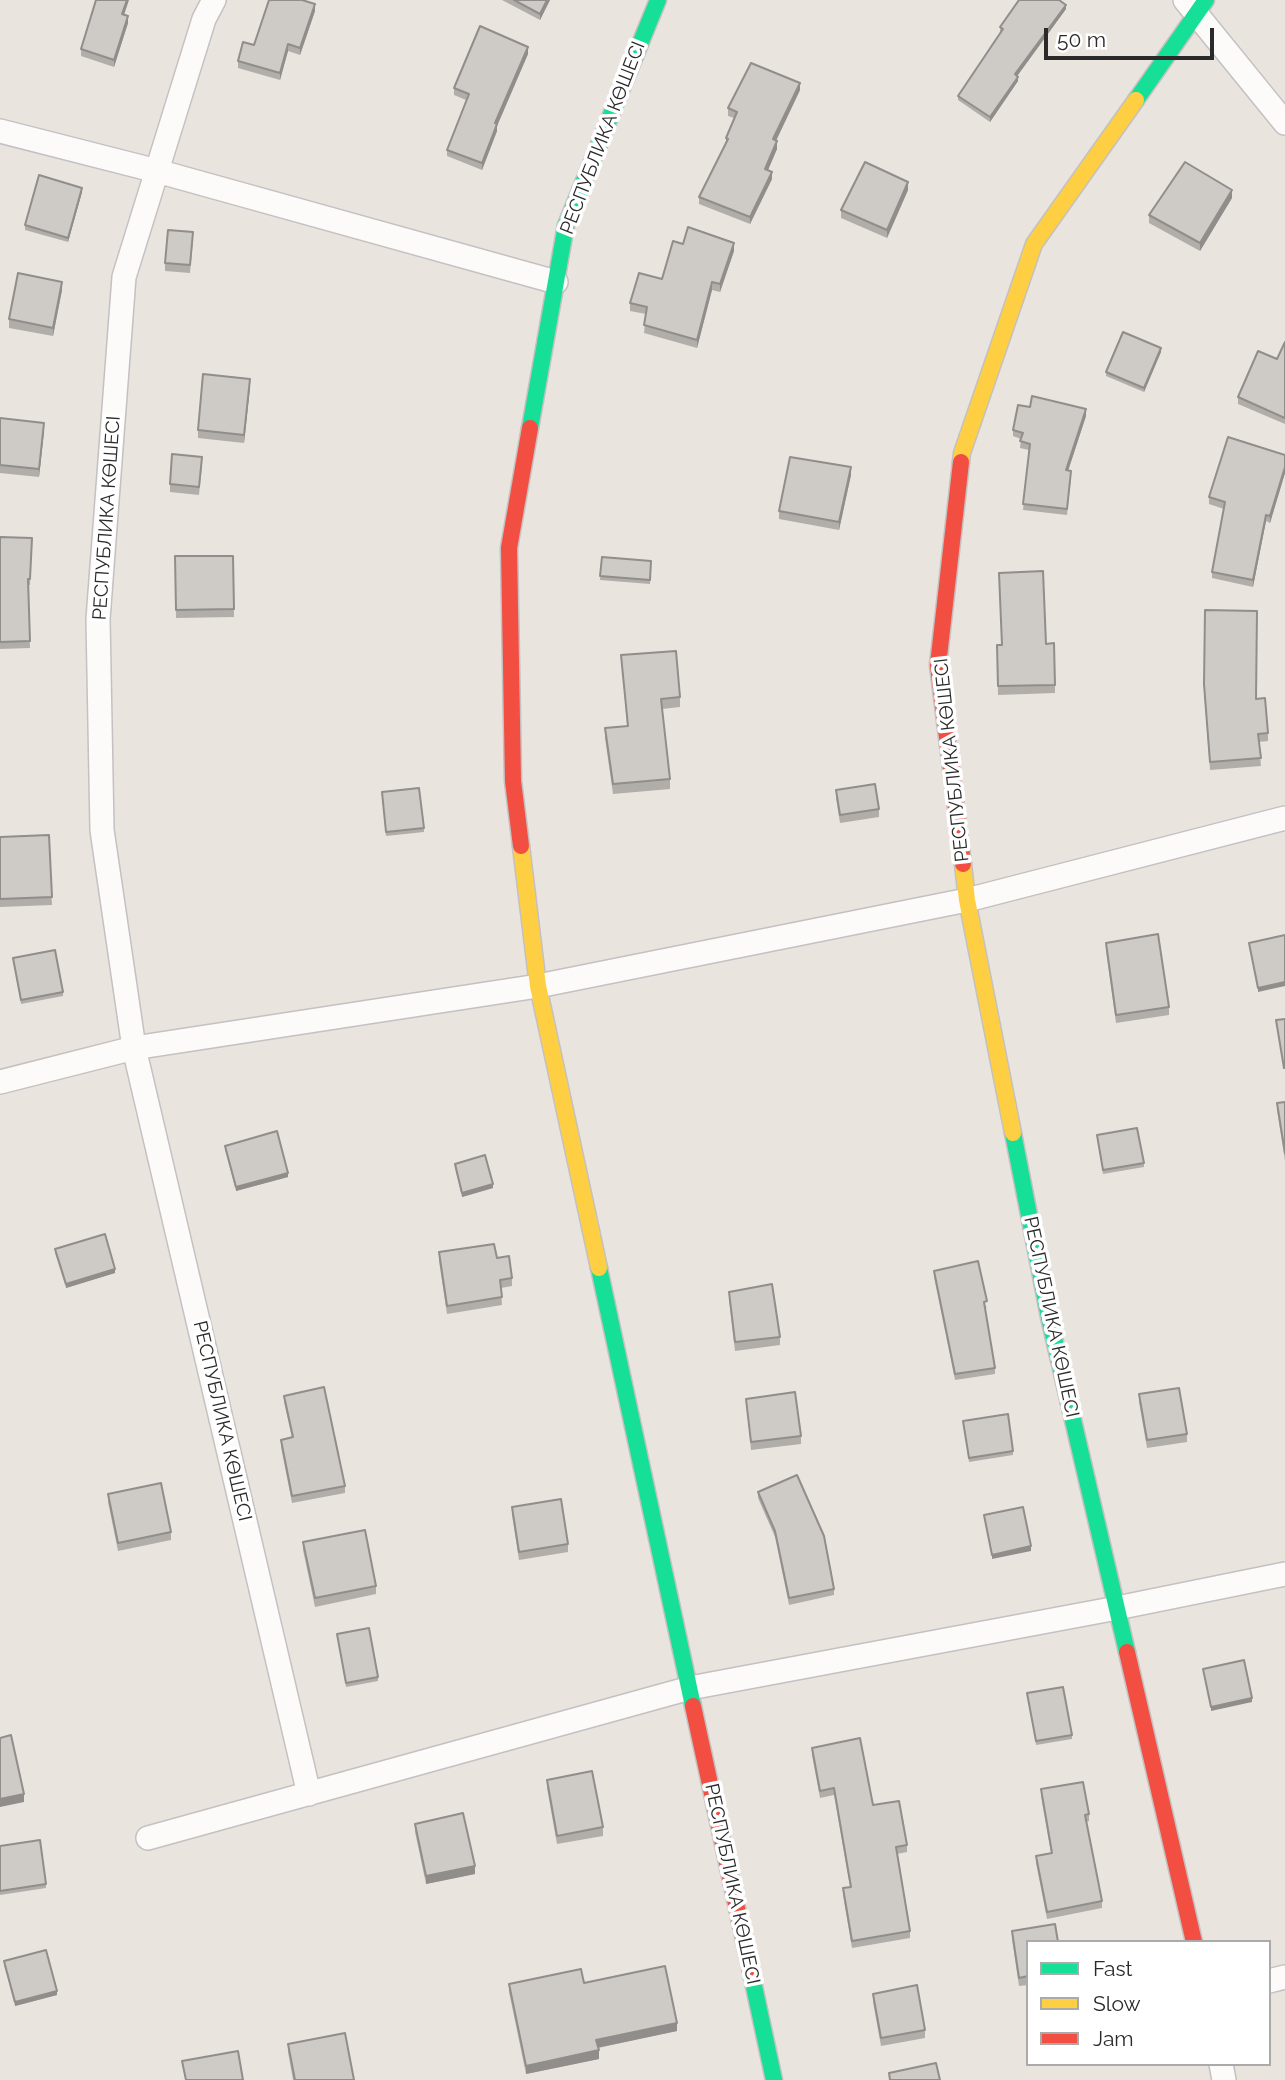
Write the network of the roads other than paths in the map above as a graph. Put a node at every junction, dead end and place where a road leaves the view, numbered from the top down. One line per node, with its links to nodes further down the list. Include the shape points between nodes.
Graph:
1 (214, 0): 6 (street, РЕСПУБЛИКА КӨШЕСІ)
2 (658, 0): 7 (street, РЕСПУБЛИКА КӨШЕСІ, via 566,225)
3 (1196, 4): 4 (street, РЕСПУБЛИКА КӨШЕСІ); 9 (street, РЕСПУБЛИКА КӨШЕСІ, via 1034,244 962,453 938,666)
4 (1285, 123)
5 (0, 131): 6 (street)
6 (157, 171): 7 (street); 11 (street, РЕСПУБЛИКА КӨШЕСІ, via 124,277 99,619 102,830)
7 (556, 282): 10 (street, РЕСПУБЛИКА КӨШЕСІ, via 509,548 513,781)
8 (1285, 818): 9 (street)
9 (967, 900): 10 (street); 14 (street, РЕСПУБЛИКА КӨШЕСІ, via 1049,1317)
10 (538, 986): 11 (street); 15 (street, РЕСПУБЛИКА КӨШЕСІ)
11 (134, 1048): 12 (street); 16 (street, РЕСПУБЛИКА КӨШЕСІ)
12 (0, 1082)
13 (1285, 1574): 14 (street)
14 (1117, 1608): 15 (street); 18 (street, РЕСПУБЛИКА КӨШЕСІ)
15 (690, 1688): 16 (street); 19 (street, РЕСПУБЛИКА КӨШЕСІ)
16 (309, 1794): 17 (street)
17 (148, 1838)
18 (1194, 1940)
19 (774, 2080)

